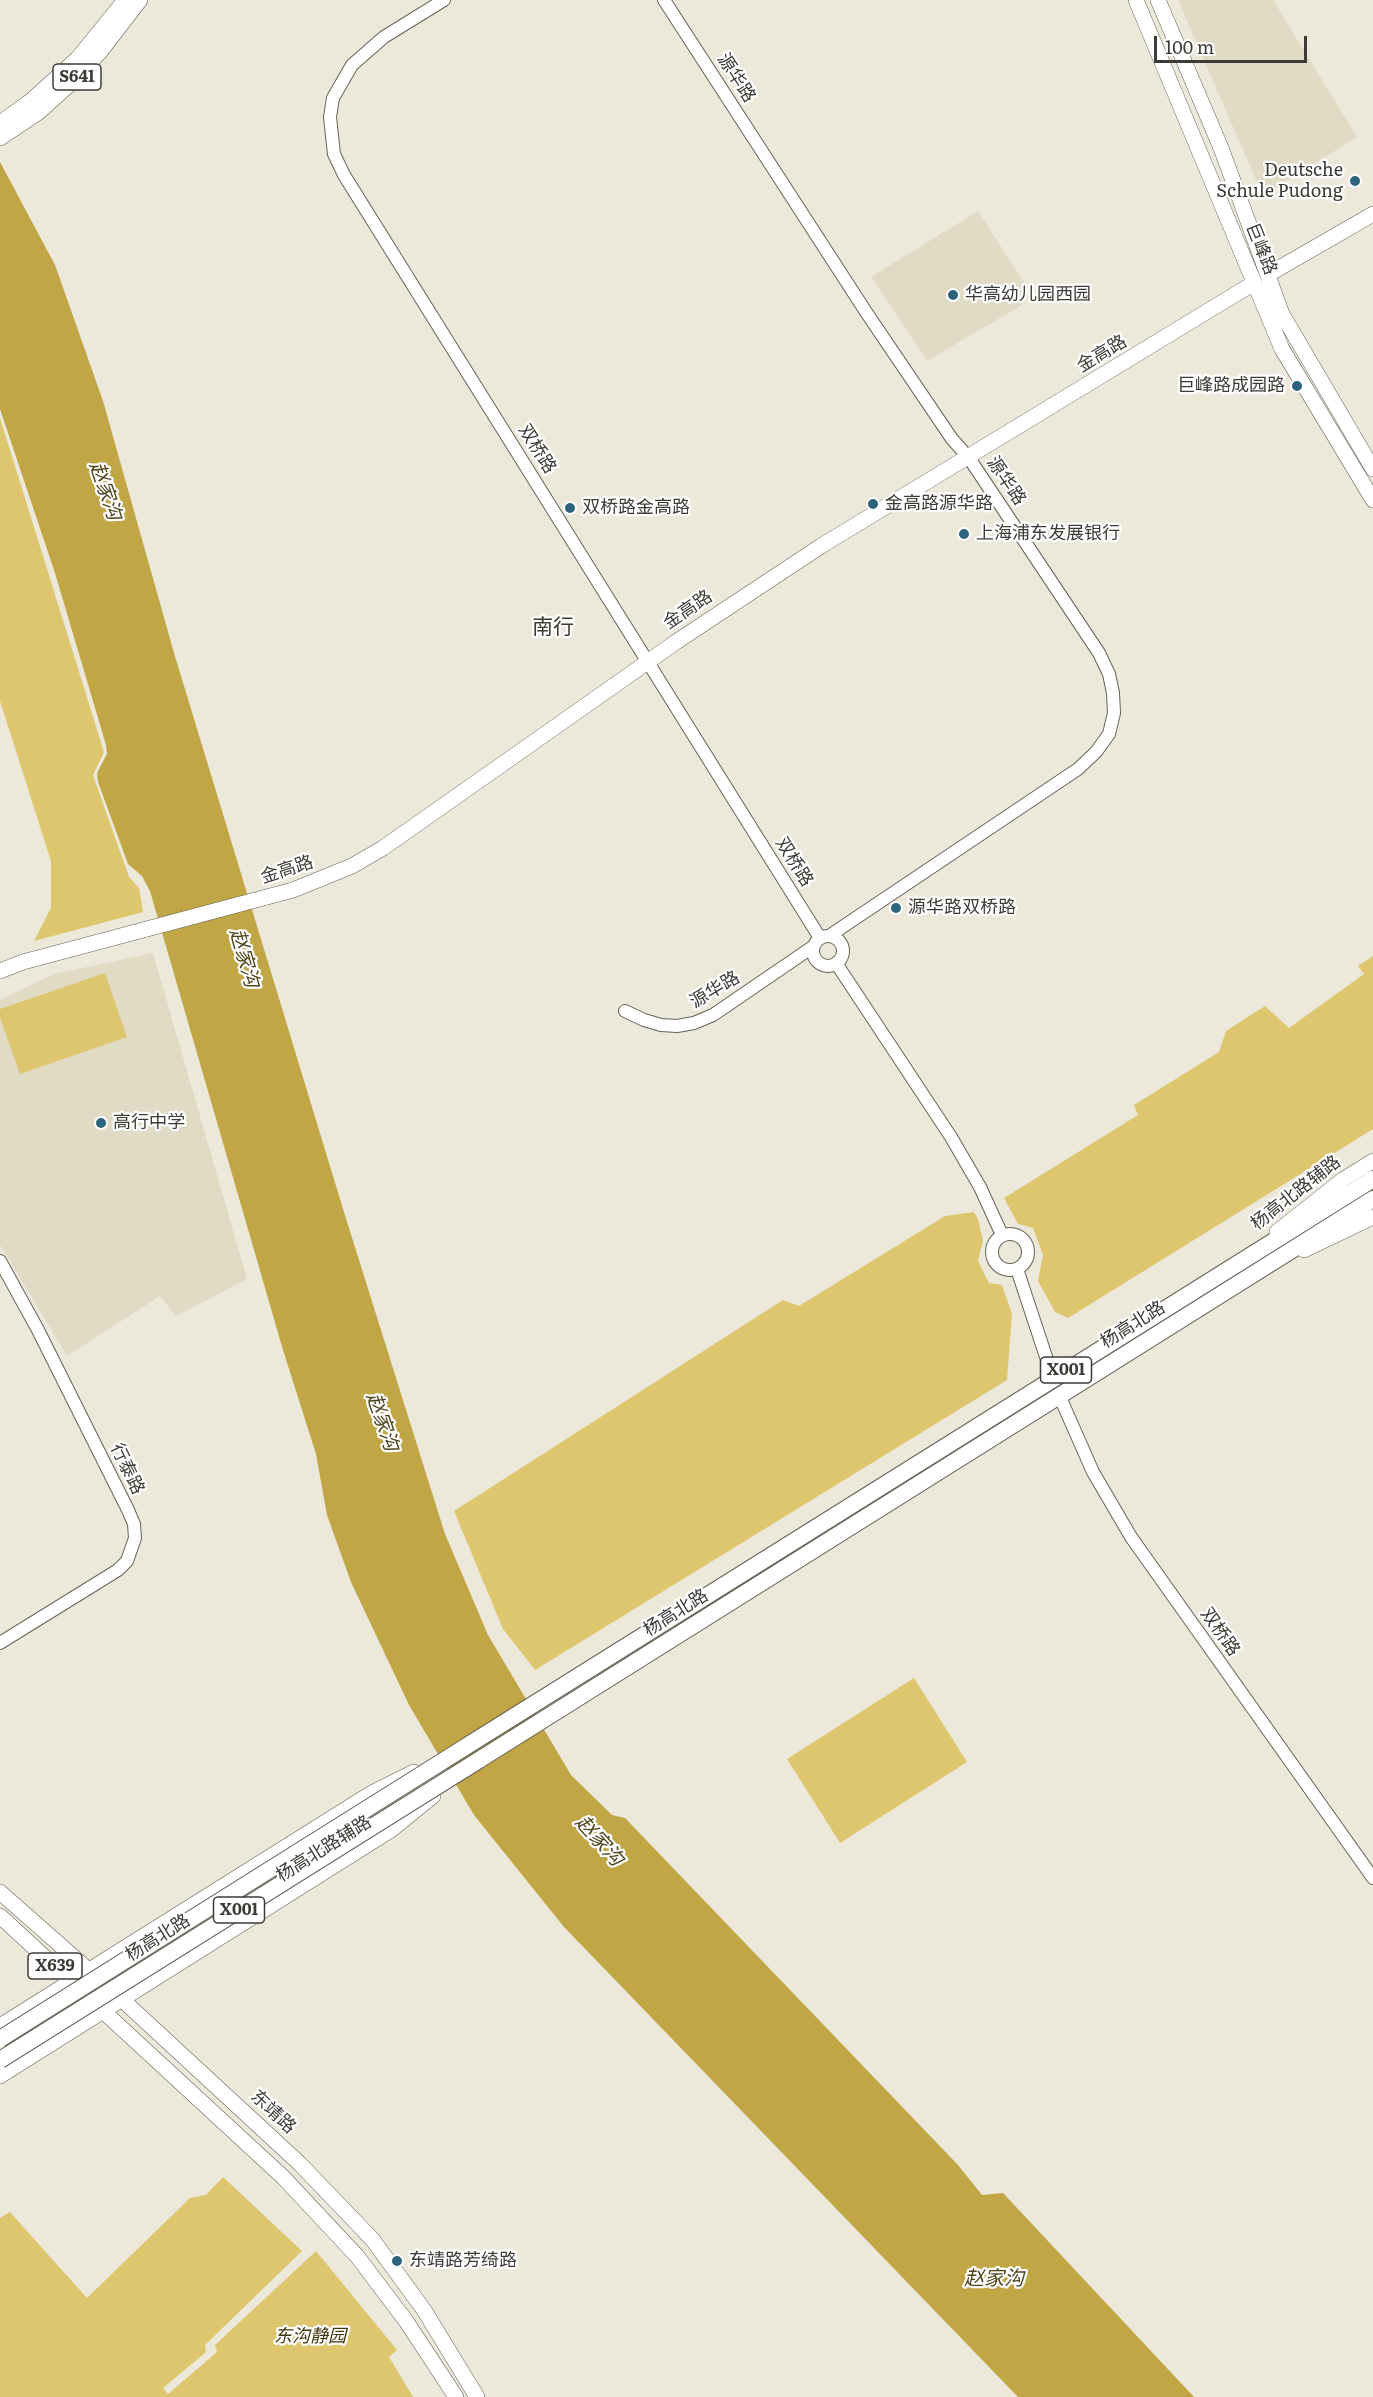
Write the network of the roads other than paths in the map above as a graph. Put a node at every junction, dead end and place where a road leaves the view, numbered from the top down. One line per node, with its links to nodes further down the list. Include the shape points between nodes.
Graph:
1 (125, 0): 7 (main road, S641, via 78,58)
2 (140, 0): 8 (main road, S641, via 71,83 39,112)
3 (444, 0): 15 (street, 双桥路, via 384,37 352,65 333,98 330,117 334,154)
4 (664, 0): 12 (street, 源华路, via 866,312)
5 (1136, 0): 11 (main road, 巨峰路)
6 (1158, 0): 10 (main road, 巨峰路)
7 (0, 123)
8 (0, 138)
9 (1373, 214): 10 (main road, 金高路)
10 (1269, 274): 11 (street, 金高路); 13 (main road, 巨峰路, via 1282,314)
11 (1254, 284): 12 (main road, 金高路); 14 (main road, 巨峰路, via 1282,349)
12 (969, 458): 15 (main road, 金高路, via 821,546); 16 (street, 源华路, via 1099,653 1113,693 1109,734 1078,769)
13 (1373, 469)
14 (1373, 500)
15 (649, 662): 16 (street, 双桥路); 18 (main road, 金高路, via 383,848 323,880)
16 (821, 940): 17 (street, via 814,955 827,966); 17 (street, via 837,939 842,956); 19 (street, 源华路, via 713,1015 694,1023 661,1024)
17 (836, 963): 24 (street, via 951,1137)
18 (0, 971)
19 (624, 1011)
20 (1373, 1161): 25 (main road, 杨高北路辅路 / X001, via 1344,1179)
21 (1373, 1179): 25 (highway, 杨高北路 / X001)
22 (1373, 1199): 28 (highway, 杨高北路 / X001)
23 (1373, 1217): 28 (main road, X001)
24 (1002, 1235): 27 (street, via 994,1243 993,1259 1006,1270); 27 (street, via 1014,1234 1026,1245 1028,1256)
25 (1245, 1258): 29 (highway, 杨高北路 / X001)
26 (0, 1261): 31 (street, 行泰路, via 128,1510 135,1538 127,1561 118,1570)
27 (1017, 1269): 29 (street)
28 (1255, 1273): 30 (highway, 杨高北路 / X001)
29 (1053, 1378): 32 (highway, 杨高北路 / X001)
30 (1059, 1395): 33 (highway, 杨高北路 / X001); 34 (street, 双桥路, via 1093,1472 1131,1537)
31 (0, 1643)
32 (470, 1744): 37 (main road, 杨高北路辅路 / X001, bridge, via 370,1794 236,1878); 42 (highway, 杨高北路 / X001, bridge)
33 (479, 1760): 39 (main road, 杨高北路辅路 / X001, bridge, via 391,1830); 43 (highway, 杨高北路 / X001, bridge)
34 (1373, 1878)
35 (0, 1892): 37 (main road, 东靖路 / X639)
36 (0, 1916): 38 (main road, X639)
37 (83, 1966): 38 (main road, 杨高北路辅路 / X001); 39 (main road, 东靖路)
38 (72, 1981): 40 (main road, X639); 41 (main road, 杨高北路辅路 / X001)
39 (122, 1999): 40 (main road, 杨高北路辅路 / X001); 46 (main road, 东靖路, via 299,2163 372,2239 424,2310)
40 (105, 2014): 44 (main road, 杨高北路辅路 / X001); 45 (main road, via 284,2178 357,2256)
41 (0, 2026)
42 (0, 2039)
43 (0, 2060)
44 (0, 2076)
45 (456, 2397)
46 (477, 2397)

